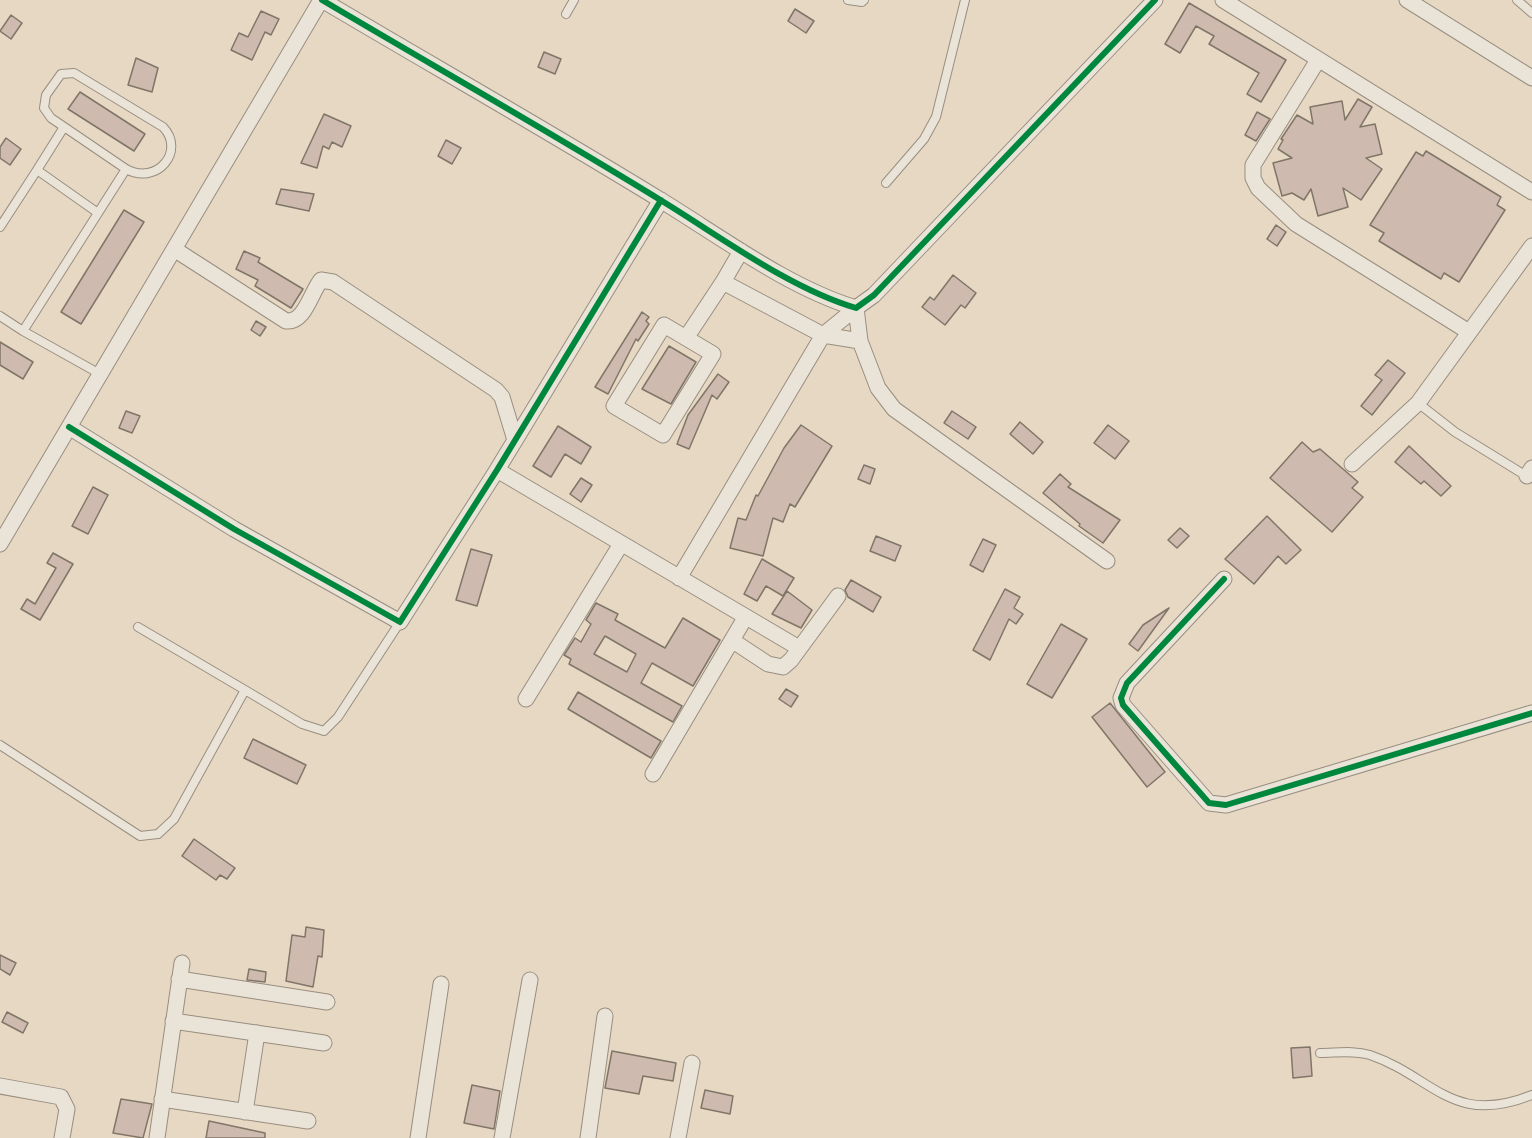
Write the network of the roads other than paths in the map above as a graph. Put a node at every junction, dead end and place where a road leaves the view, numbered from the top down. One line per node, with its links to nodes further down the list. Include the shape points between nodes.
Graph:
1 (321, 0): 19 (street); 23 (street)
2 (574, 0): 11 (lane)
3 (848, 0): 4 (lane)
4 (864, 0)
5 (965, 0): 17 (lane, via 936,117 924,139)
6 (1155, 0): 26 (street, via 874,295)
7 (1223, 0): 12 (street)
8 (1407, 0): 13 (street)
9 (1517, 0): 10 (lane)
10 (1532, 13)
11 (566, 14)
12 (1318, 60): 18 (street); 29 (street, via 1253,165 1258,188 1296,224)
13 (1532, 78)
14 (64, 127): 15 (lane); 15 (lane, via 44,108 46,95 61,74 74,74 163,127 171,136 172,145 168,158 157,171 148,175); 16 (lane)
15 (126, 169): 20 (lane)
16 (37, 170): 20 (lane); 21 (lane)
17 (886, 183)
18 (1532, 192)
19 (661, 200): 24 (street); 36 (street)
20 (98, 213): 28 (lane)
21 (0, 226)
22 (1532, 246): 29 (street)
23 (174, 249): 33 (street); 36 (street, via 286,321 300,316 321,280 333,282 496,390 502,397)
24 (741, 251): 25 (street); 26 (street, via 833,301)
25 (723, 282): 30 (street); 31 (street)
26 (856, 308): 30 (street); 32 (street)
27 (0, 316): 28 (lane)
28 (23, 331): 33 (lane)
29 (1469, 332): 34 (street)
30 (823, 335): 32 (street); 43 (street)
31 (686, 338): 31 (street, via 713,354 663,435 614,406 664,325)
32 (860, 341): 42 (street, via 878,388 894,409)
33 (100, 374): 35 (street)
34 (1418, 403): 37 (street); 39 (lane, via 1455,432)
35 (69, 427): 41 (street); 47 (street, via 234,529)
36 (515, 440): 38 (street)
37 (1352, 464)
38 (497, 470): 40 (street); 47 (street)
39 (1530, 474)
40 (621, 543): 43 (street); 52 (street)
41 (0, 544)
42 (1107, 561)
43 (679, 578): 46 (street)
44 (1224, 579): 53 (street, via 1127,683 1121,698 1209,803 1226,805)
45 (838, 596): 50 (street)
46 (745, 618): 49 (street); 50 (street)
47 (400, 622): 51 (lane, via 338,717 324,730 302,724)
48 (138, 627): 51 (lane)
49 (733, 641): 50 (street, via 777,667 788,664); 55 (street)
50 (800, 648)
51 (245, 690): 54 (lane, via 174,819 158,834 140,836)
52 (526, 699)
53 (1532, 713)
54 (0, 745)
55 (653, 774)
56 (530, 980): 73 (street)
57 (441, 984): 72 (street)
58 (327, 1002): 60 (street, via 181,971)
59 (605, 1016): 74 (street)
60 (173, 1021): 61 (street); 67 (street)
61 (257, 1033): 62 (street); 68 (street)
62 (324, 1043)
63 (1320, 1053): 66 (lane, via 1368,1054 1432,1090 1470,1105)
64 (692, 1063): 75 (street)
65 (0, 1086): 70 (street, via 61,1097 67,1109)
66 (1532, 1095)
67 (162, 1099): 68 (street); 71 (street)
68 (245, 1112): 69 (street)
69 (308, 1121)
70 (62, 1138)
71 (157, 1138)
72 (418, 1138)
73 (502, 1138)
74 (588, 1138)
75 (678, 1138)

